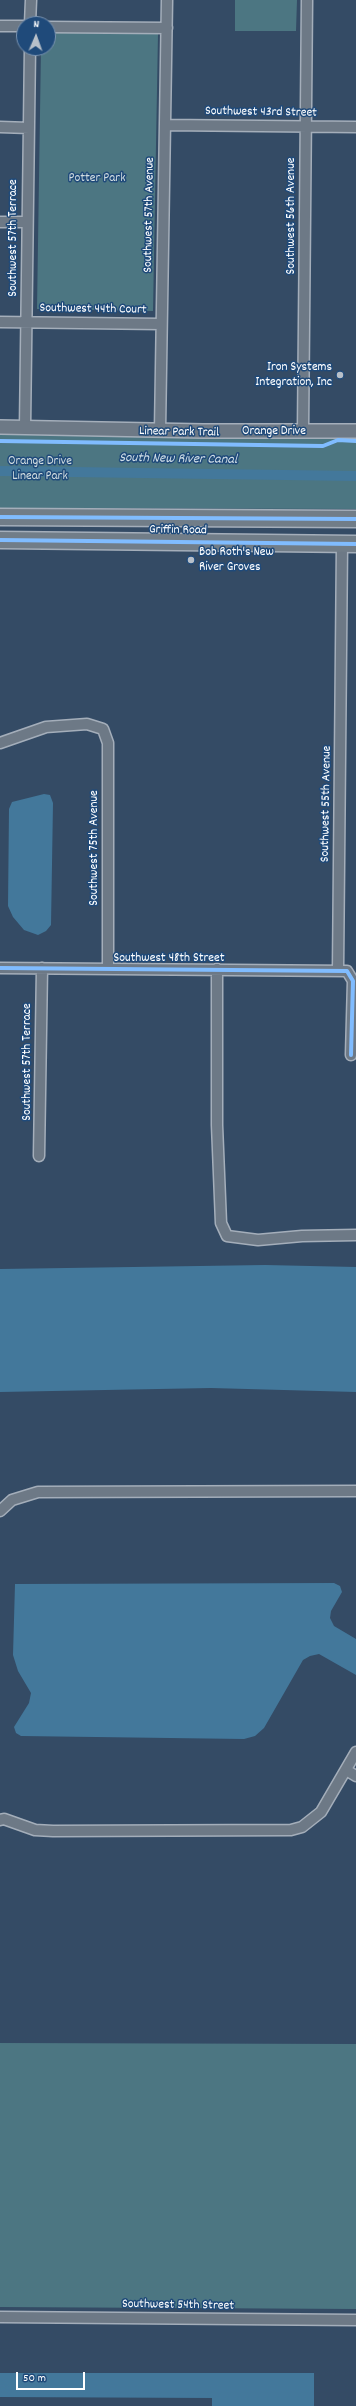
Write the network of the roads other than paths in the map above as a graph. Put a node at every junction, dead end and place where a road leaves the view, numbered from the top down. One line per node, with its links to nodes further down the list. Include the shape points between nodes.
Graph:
1 (30, 0): 4 (street)
2 (167, 0): 8 (street, Southwest 57th Avenue)
3 (307, 0): 12 (street, Southwest 56th Avenue)
4 (30, 16)
5 (0, 26): 6 (street)
6 (16, 26)
7 (56, 27): 8 (street)
8 (167, 28): 10 (street, Southwest 57th Avenue)
9 (30, 56): 14 (street, Southwest 57th Terrace)
10 (166, 125): 12 (street, Southwest 43rd Street); 19 (street, Southwest 57th Avenue)
11 (0, 127): 14 (street)
12 (305, 127): 13 (street, Southwest 43rd Street); 24 (street, Southwest 56th Avenue)
13 (356, 127)
14 (29, 128): 16 (street, Southwest 57th Terrace)
15 (0, 222): 16 (street)
16 (27, 222): 18 (street, Southwest 57th Terrace)
17 (0, 322): 18 (street, Southwest 44th Court)
18 (27, 322): 19 (street, Southwest 44th Court); 21 (street, Southwest 57th Terrace)
19 (161, 324): 22 (street, Southwest 57th Avenue)
20 (0, 427): 21 (street, Orange Drive)
21 (25, 427): 22 (street, Orange Drive)
22 (160, 430): 24 (street, Orange Drive)
23 (356, 431): 24 (street, Orange Drive)
24 (303, 432)
25 (0, 517): 26 (main road, Griffin Road)
26 (150, 519): 28 (main road, Griffin Road); 30 (main road, via 146,530 140,535)
27 (356, 519): 28 (main road, Griffin Road)
28 (209, 520): 31 (main road, via 173,530)
29 (0, 540): 30 (main road, Griffin Road)
30 (122, 541): 31 (main road, Griffin Road)
31 (163, 541): 32 (main road, Griffin Road)
32 (349, 544): 38 (street, Southwest 55th Avenue)
33 (0, 743): 36 (street, Southwest 75th Avenue, via 46,727 88,724 103,729 108,743)
34 (0, 968): 35 (street, Southwest 48th Street)
35 (42, 968): 36 (street, Southwest 48th Street); 40 (street, Southwest 57th Terrace)
36 (108, 968): 37 (street, Southwest 48th Street)
37 (217, 969): 38 (street, Southwest 48th Street); 41 (street, via 217,1125 221,1223 227,1236 258,1240)
38 (338, 970): 39 (street, via 347,971 353,981)
39 (351, 1055)
40 (39, 1156)
41 (356, 1235)
42 (356, 1491): 43 (street, via 54,1491 24,1495 12,1500)
43 (0, 1511)
44 (356, 1752): 45 (street)
45 (346, 1770): 46 (street); 47 (street, via 321,1812 302,1827 291,1830 35,1830 4,1819)
46 (356, 1776)
47 (0, 1820)
48 (0, 2317): 49 (street, Southwest 54th Street)
49 (356, 2320)

